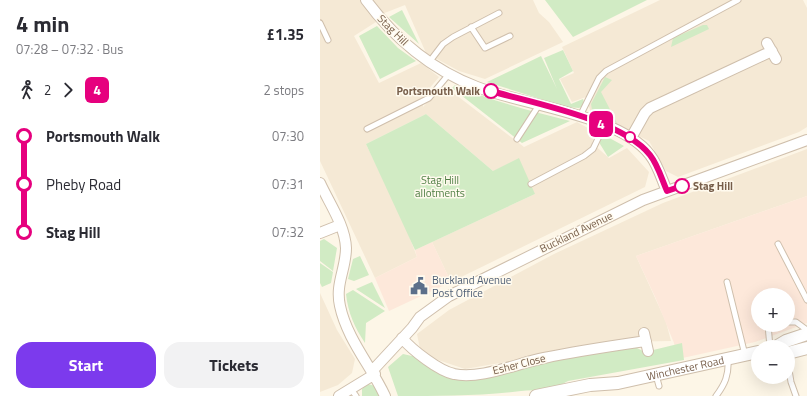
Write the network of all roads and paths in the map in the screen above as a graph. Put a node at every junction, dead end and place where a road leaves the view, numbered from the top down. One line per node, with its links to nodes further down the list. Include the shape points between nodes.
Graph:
1 (366, 0): 9 (street, Stag Hill, via 382,21 418,54)
2 (738, 0): 12 (lane, via 606,71 599,78)
3 (499, 13): 5 (lane)
4 (320, 23): 7 (lane)
5 (471, 27): 6 (lane, via 485,48); 9 (lane, via 443,44)
6 (510, 36)
7 (328, 40)
8 (772, 51): 15 (street, via 650,108)
9 (430, 61): 10 (street, Stag Hill)
10 (449, 74): 11 (street, Stag Hill, via 478,87); 14 (lane, via 429,98)
11 (540, 104): 12 (street, Stag Hill); 16 (lane)
12 (580, 116): 13 (street, Stag Hill)
13 (604, 126): 15 (street, Stag Hill); 19 (lane, via 593,149)
14 (366, 129)
15 (631, 138): 20 (street, Stag Hill, via 650,156)
16 (517, 139)
17 (807, 140): 20 (street, Buckland Avenue)
18 (320, 183): 21 (street)
19 (531, 184)
20 (667, 191): 28 (street, Buckland Avenue, via 620,210 449,296 409,326)
21 (340, 225): 22 (street); 37 (street, via 346,250 338,293 340,306 351,336)
22 (320, 233)
23 (778, 244): 25 (lane)
24 (727, 282): 35 (lane)
25 (807, 300)
26 (795, 322): 27 (lane)
27 (804, 334): 29 (street); 30 (street)
28 (402, 338): 32 (street, Esher Close, via 408,346 439,368 454,374 470,375 645,337); 37 (street, Buckland Avenue)
29 (791, 340)
30 (795, 344)
31 (807, 348): 33 (street)
32 (648, 351)
33 (795, 351)
34 (751, 354): 35 (street, Winchester Road)
35 (745, 355): 36 (street, Winchester Road)
36 (727, 359): 38 (street, Winchester Road, via 658,380); 45 (lane, via 726,383)
37 (374, 372): 40 (street, Buckland Avenue); 42 (street)
38 (613, 384): 43 (street, Winchester Road, via 590,385); 44 (street, Winchester Road)
39 (791, 384): 46 (lane)
40 (354, 393): 41 (street, Buckland Avenue)
41 (339, 396)
42 (385, 396)
43 (536, 396)
44 (571, 396)
45 (716, 396)
46 (796, 396)

